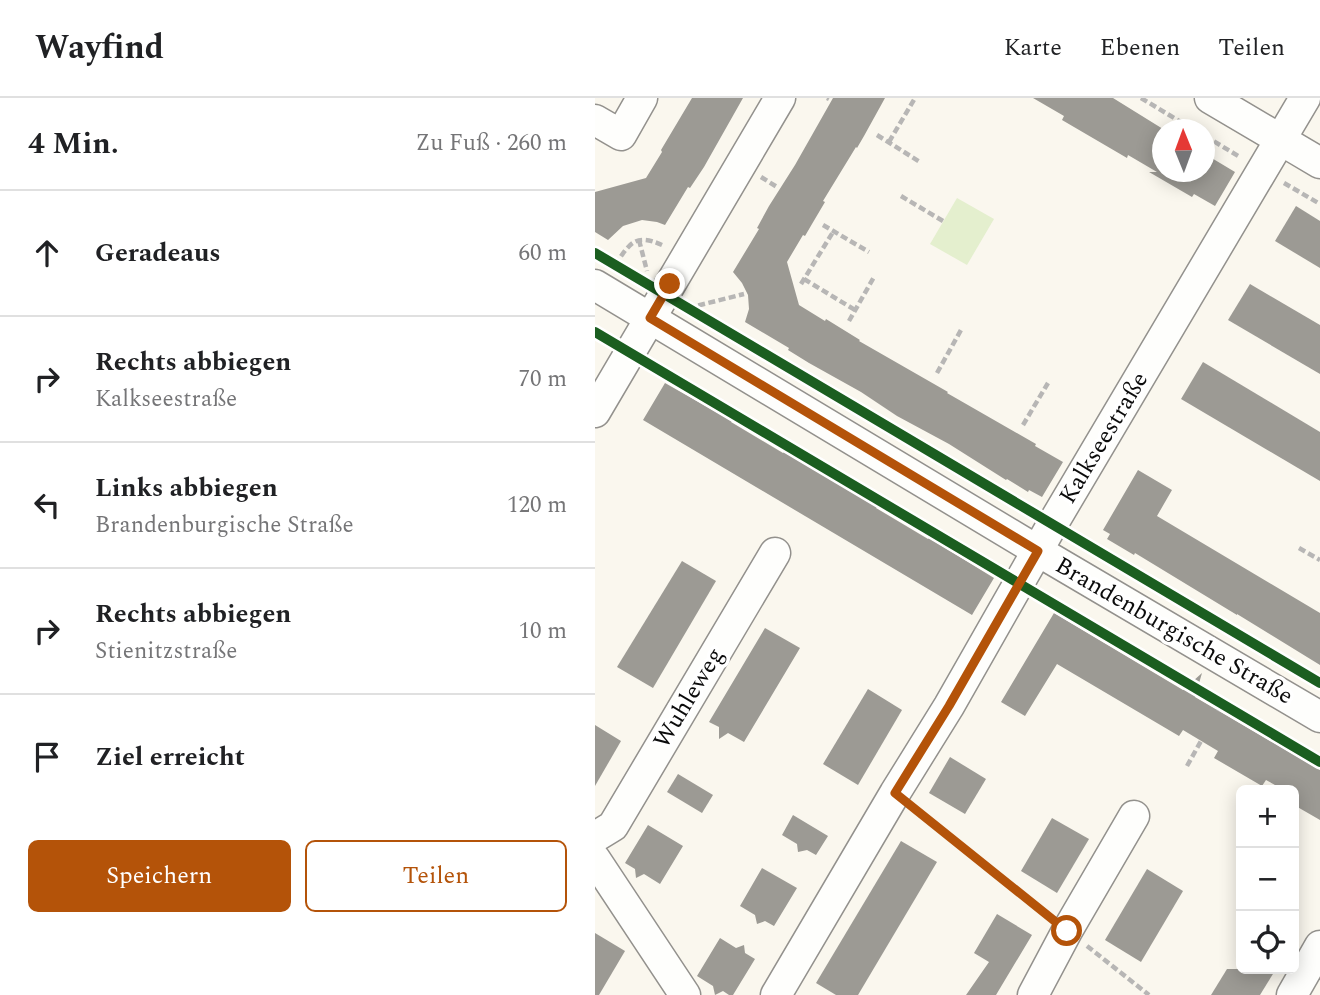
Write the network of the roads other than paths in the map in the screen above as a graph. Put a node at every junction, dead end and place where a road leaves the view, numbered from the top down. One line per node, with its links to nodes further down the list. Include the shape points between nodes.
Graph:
1 (642, 98): 5 (street, via 621,135)
2 (780, 98): 9 (street)
3 (1210, 98): 6 (street)
4 (1305, 98): 6 (street, Kalkseestraße)
5 (595, 120)
6 (1281, 140): 7 (street); 11 (street, Kalkseestraße)
7 (1320, 163)
8 (605, 275): 9 (street, Brandenburgische Straße)
9 (650, 318): 10 (street); 11 (street, Brandenburgische Straße)
10 (595, 412)
11 (1038, 551): 13 (street, Brandenburgische Straße); 19 (street, Kalkseestraße)
12 (775, 553): 15 (street, Wuhleweg, via 613,826)
13 (1320, 717)
14 (1134, 816): 20 (street)
15 (595, 837)
16 (595, 859): 18 (street)
17 (1320, 946): 21 (street)
18 (685, 995)
19 (776, 995)
20 (1033, 995)
21 (1292, 995)

